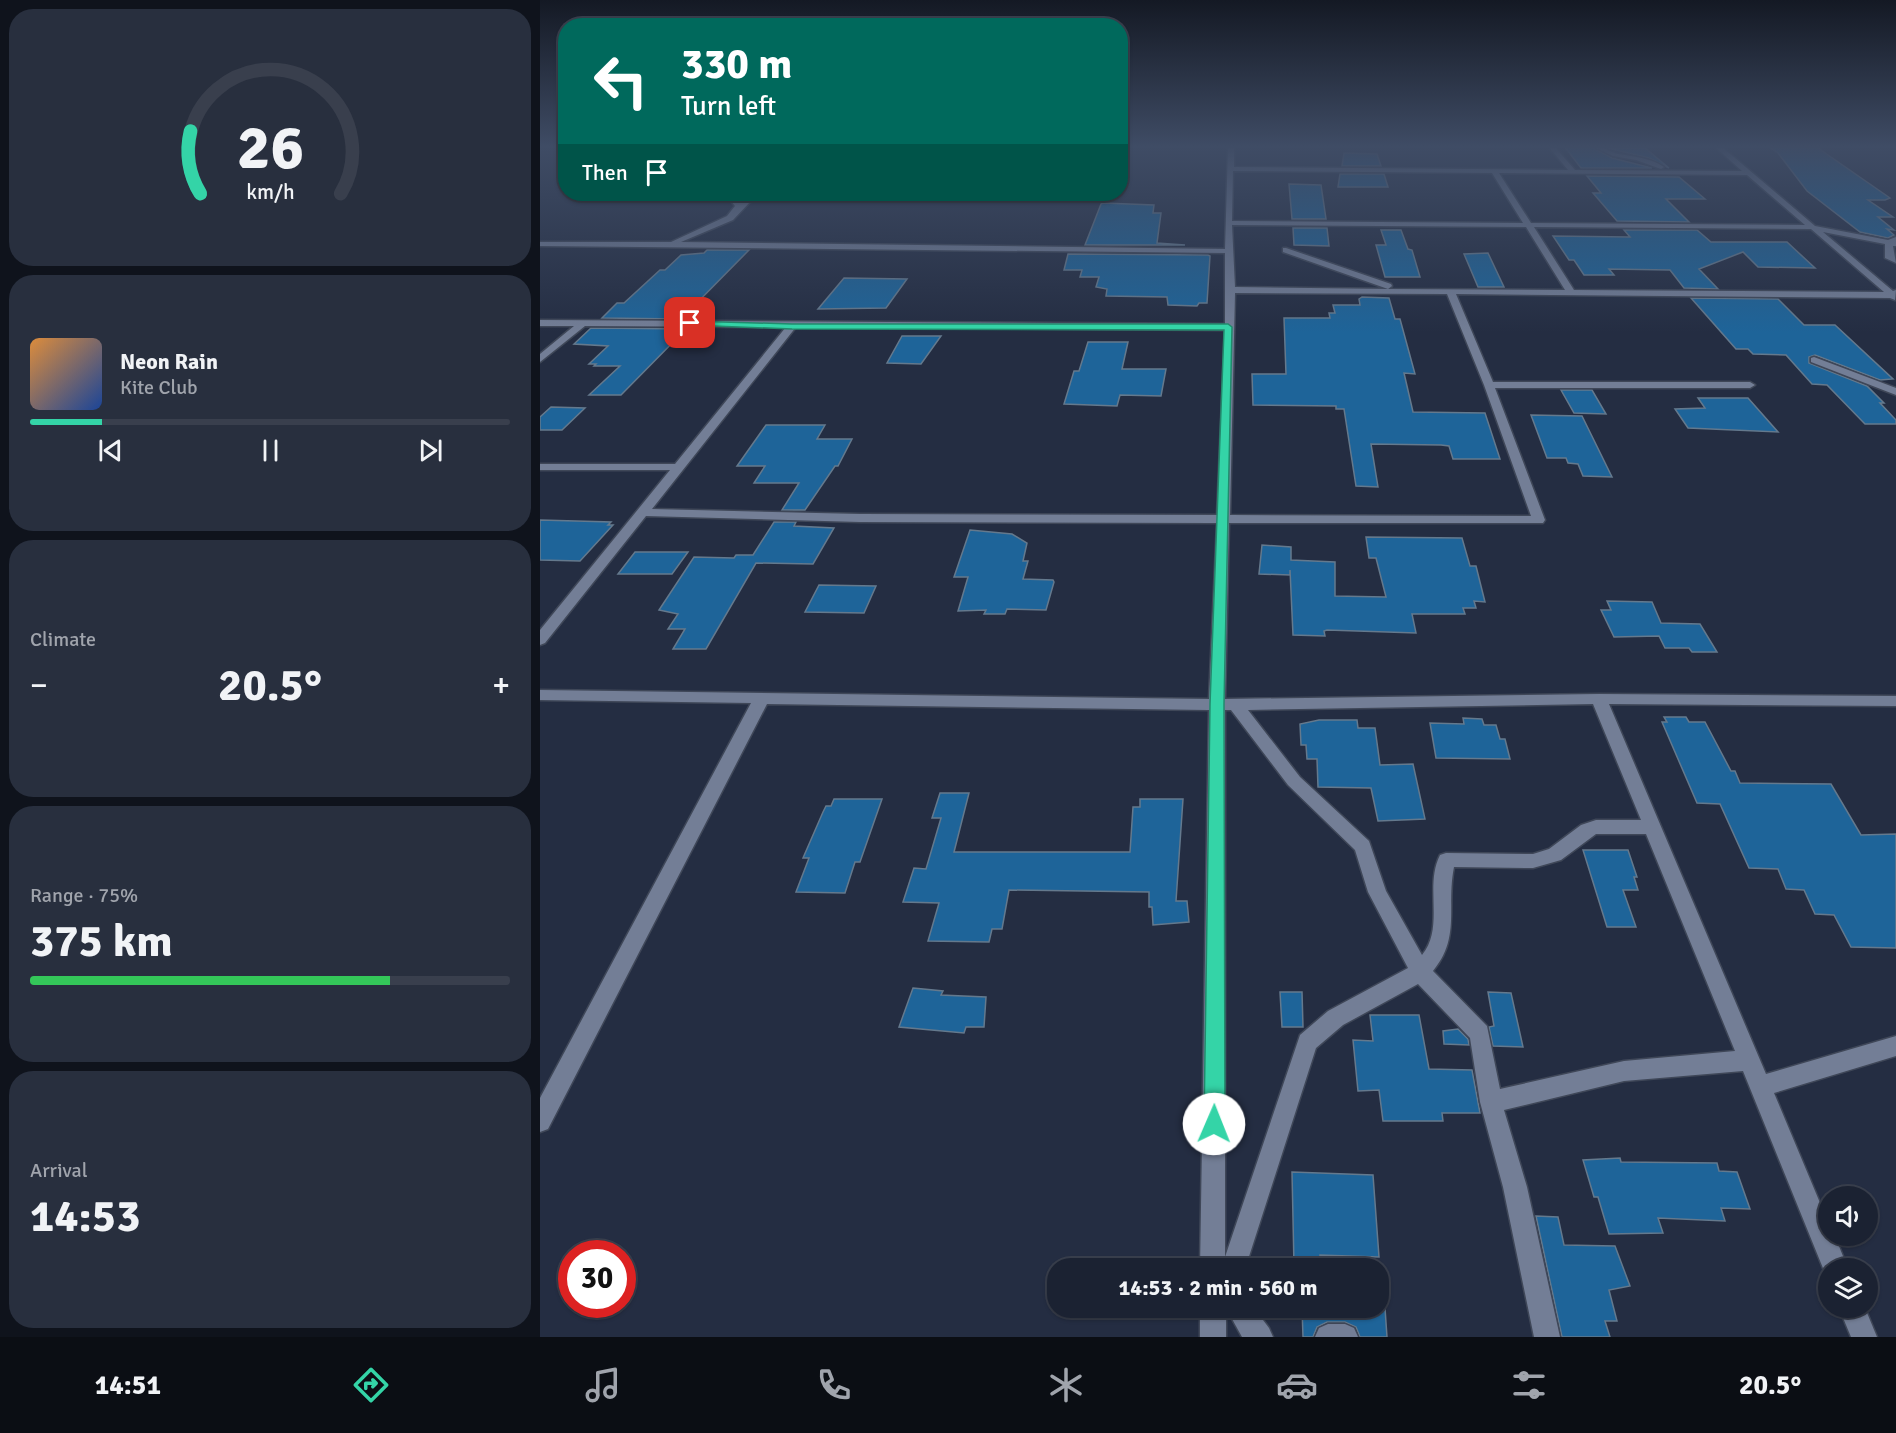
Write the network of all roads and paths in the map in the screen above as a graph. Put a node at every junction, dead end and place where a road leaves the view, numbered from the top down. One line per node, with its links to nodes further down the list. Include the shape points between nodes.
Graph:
1 (738, 208): 10 (street, via 730,218 681,240)
2 (1229, 208): 5 (street)
3 (1518, 208): 6 (street)
4 (1790, 208): 7 (street)
5 (1228, 223): 6 (street); 12 (street)
6 (1528, 223): 7 (street); 17 (street)
7 (1811, 227): 8 (street); 18 (street)
8 (1894, 242): 13 (street, via 1888,258)
9 (540, 244): 10 (street)
10 (658, 245): 12 (street)
11 (1286, 250): 15 (street)
12 (1229, 251): 14 (street)
13 (1896, 261)
14 (1231, 290): 15 (street); 22 (street)
15 (1405, 291): 16 (street)
16 (1450, 291): 17 (street); 25 (street)
17 (1571, 292): 18 (street)
18 (1895, 295)
19 (540, 323): 20 (street)
20 (582, 324): 21 (street); 23 (street)
21 (792, 326): 22 (street); 29 (street)
22 (1228, 327): 31 (street)
23 (540, 359)
24 (1814, 360): 27 (street)
25 (1489, 385): 26 (street); 31 (street, via 1539,520)
26 (1750, 386)
27 (1896, 392)
28 (540, 467): 29 (street)
29 (678, 467): 30 (street)
30 (644, 512): 31 (street, via 871,518); 32 (street)
31 (1222, 519): 37 (street)
32 (540, 640)
33 (540, 695): 35 (street)
34 (1599, 699): 36 (street); 37 (street); 38 (street)
35 (761, 700): 37 (street); 44 (street)
36 (1896, 701)
37 (1226, 705): 39 (street, via 1294,781 1363,846 1377,892); 45 (street, via 1216,1005)
38 (1652, 827): 39 (street, via 1596,827 1555,855 1533,861 1447,859 1439,940); 41 (street)
39 (1420, 972): 43 (street, via 1480,1033); 46 (street, via 1321,1027 1307,1042)
40 (1896, 1046): 42 (street)
41 (1748, 1060): 42 (street); 43 (street, via 1624,1071)
42 (1760, 1086): 47 (street)
43 (1491, 1102): 55 (street, via 1515,1187)
44 (540, 1121)
45 (1218, 1258)
46 (1222, 1258)
47 (1831, 1258)
48 (1213, 1318): 51 (street)
49 (1245, 1318): 52 (street)
50 (1856, 1318): 56 (street)
51 (1213, 1337)
52 (1260, 1337)
53 (1328, 1337): 54 (street)
54 (1345, 1337)
55 (1547, 1337)
56 (1864, 1337)

